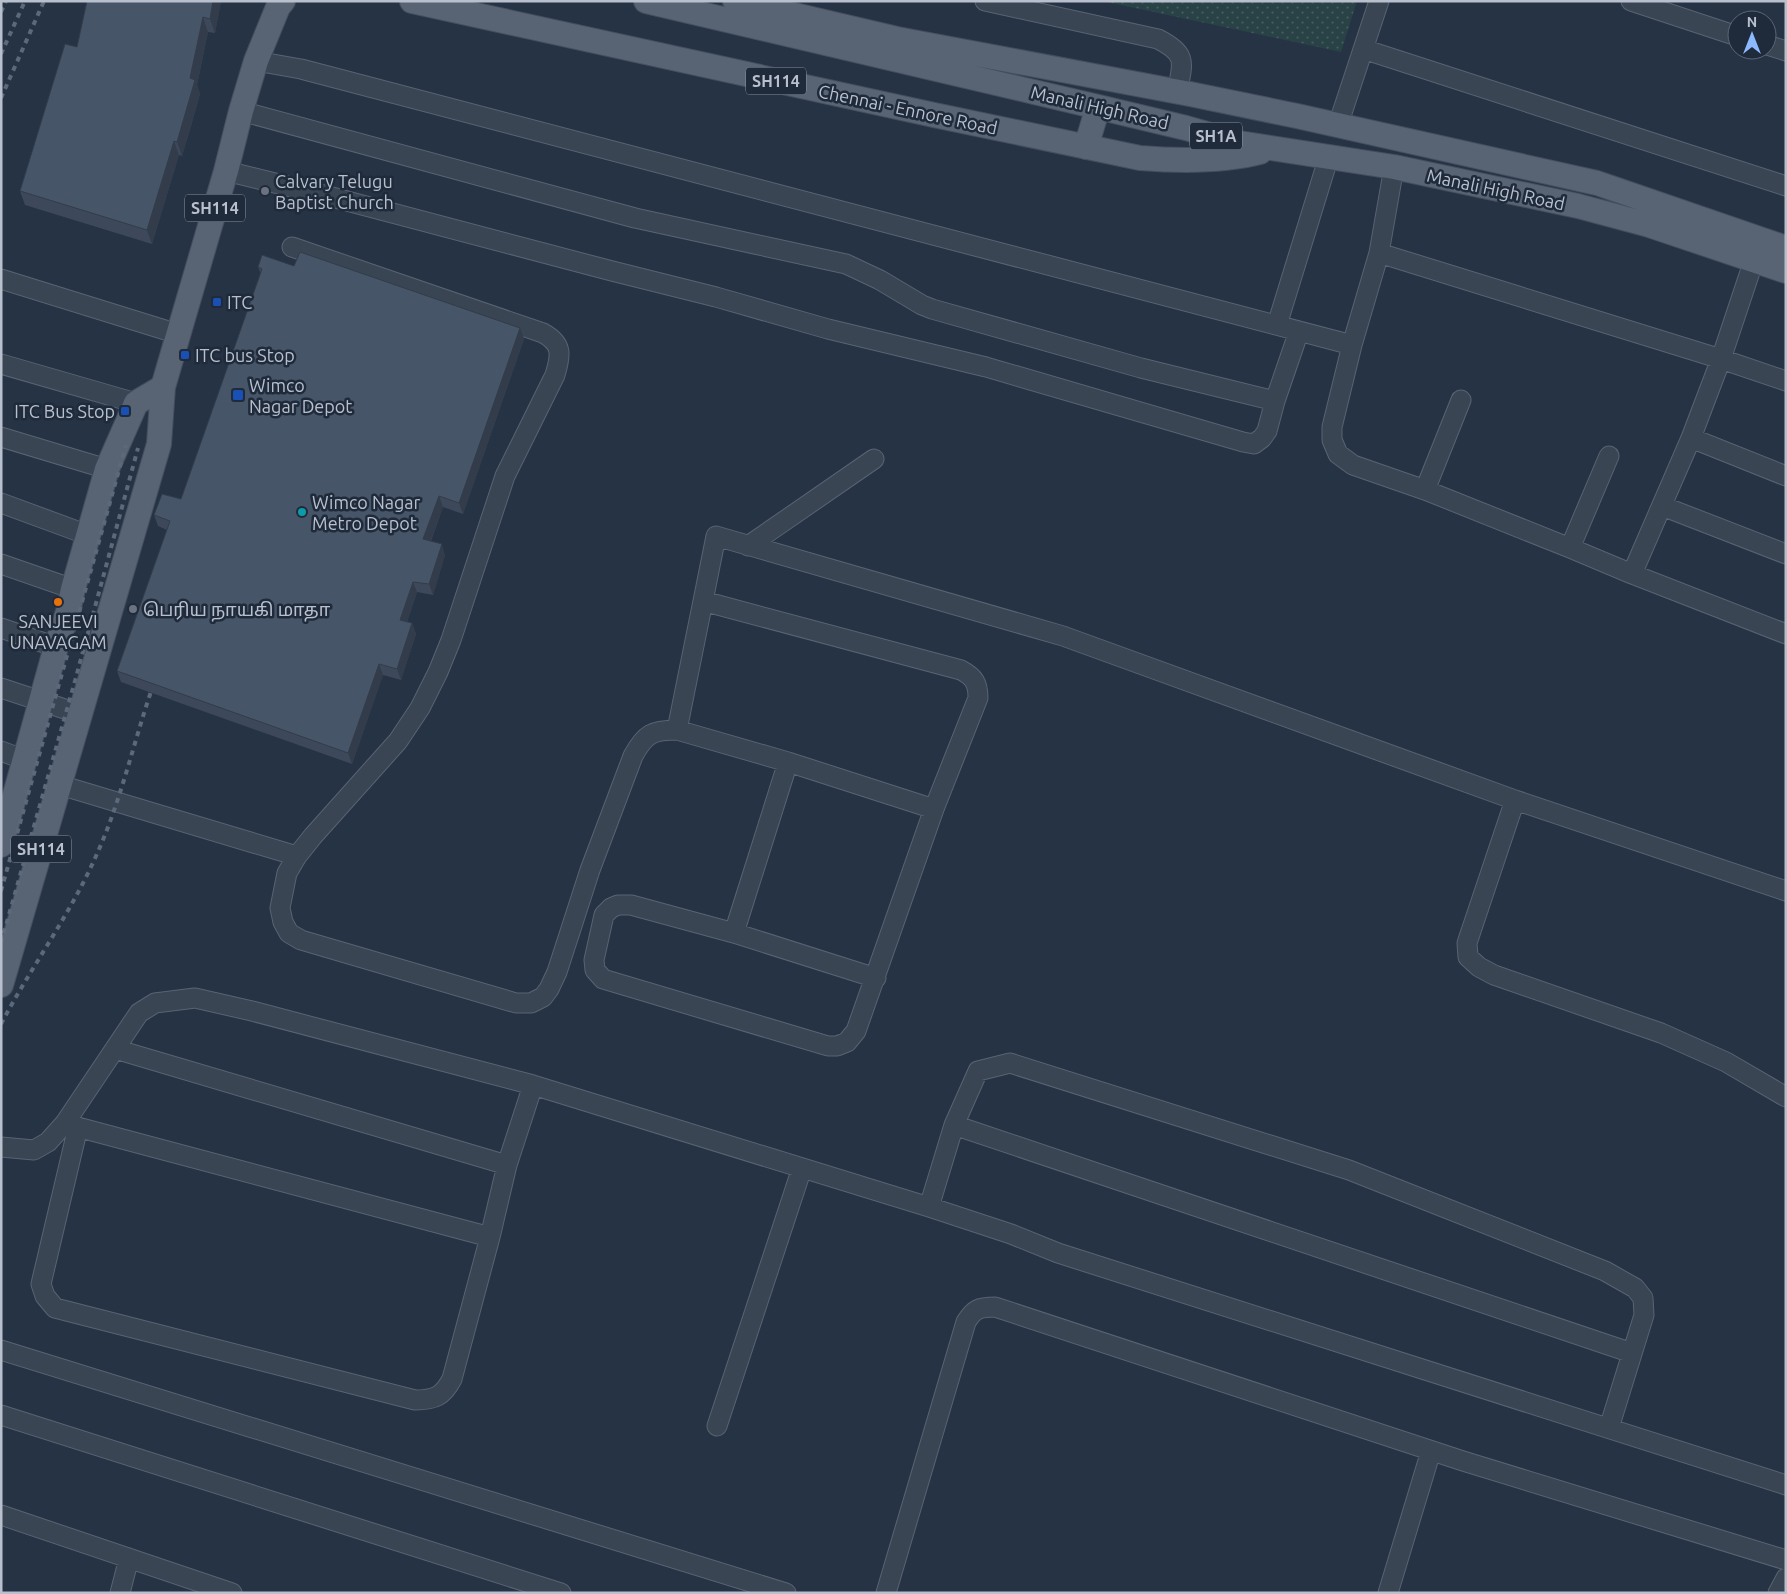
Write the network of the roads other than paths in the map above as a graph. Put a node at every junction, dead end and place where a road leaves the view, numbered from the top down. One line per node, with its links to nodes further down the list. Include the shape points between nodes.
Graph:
1 (283, 1): 10 (main road, SH114)
2 (412, 1): 18 (main road, Chennai - Ennore Road / SH114)
3 (646, 1): 12 (main road, Manali High Road / SH1A)
4 (734, 1): 11 (main road, Manali High Road / SH1A, via 897,40)
5 (985, 1): 11 (street, via 1158,39 1177,50 1182,60)
6 (1379, 1): 9 (street)
7 (1631, 1): 8 (street)
8 (1727, 33)
9 (1363, 49): 16 (street); 24 (street)
10 (256, 61): 13 (main road, SH114); 31 (street, via 301,69)
11 (1183, 93): 14 (main road, Manali High Road / SH1A); 17 (main road)
12 (1098, 107): 15 (main road, Manali High Road / SH1A); 18 (main road)
13 (241, 111): 23 (main road, SH114); 40 (street, via 635,218 846,264 932,309 1141,368)
14 (1285, 114): 16 (main road, Manali High Road / SH1A); 19 (main road)
15 (1148, 120): 17 (main road, Manali High Road / SH1A); 21 (main road)
16 (1338, 125): 26 (main road, Manali High Road / SH1A, via 1597,183)
17 (1186, 128): 19 (main road, Manali High Road / SH1A, via 1240,143)
18 (1086, 147): 21 (main road, Chennai - Ennore Road / SH114)
19 (1279, 148): 20 (main road, Manali High Road / SH1A); 21 (main road, Chennai - Ennore Road, via 1245,156 1173,161)
20 (1329, 156): 22 (main road, Manali High Road / SH1A); 31 (street)
21 (1140, 158)
22 (1394, 167): 27 (street); 28 (main road, Manali High Road / SH1A, via 1578,206 1649,225)
23 (226, 172): 33 (main road, SH114); 40 (street, via 986,367 1242,442 1254,444 1262,438)
24 (1786, 186)
25 (292, 247): 74 (street, via 543,333 558,346 560,359 556,374 505,476 451,640 420,708 398,741)
26 (1786, 248)
27 (1379, 253): 34 (street); 35 (street)
28 (1754, 260): 29 (main road, Manali High Road / SH1A); 35 (street)
29 (1786, 271)
30 (1, 279): 33 (street)
31 (1277, 325): 32 (street)
32 (1299, 330): 34 (street); 40 (street)
33 (178, 334): 38 (main road, SH114)
34 (1352, 344): 48 (street, via 1332,426 1332,440 1338,454 1352,465)
35 (1720, 358): 37 (street); 43 (street)
36 (1, 364): 41 (street)
37 (1786, 381)
38 (163, 387): 41 (main road); 64 (main road, SH114, via 159,444)
39 (1461, 400): 48 (street)
40 (1275, 401)
41 (136, 403): 46 (main road, SH114)
42 (1, 437): 46 (street)
43 (1691, 438): 47 (street); 50 (street)
44 (1609, 456): 53 (street)
45 (874, 459): 52 (street)
46 (107, 469): 51 (main road, SH114)
47 (1786, 476)
48 (1425, 490): 53 (street)
49 (1, 503): 51 (street)
50 (1662, 506): 54 (street); 56 (street)
51 (88, 535): 57 (main road, SH114)
52 (748, 546): 58 (street, via 716,536); 70 (street, via 1063,636)
53 (1570, 548): 56 (street)
54 (1786, 554)
55 (1, 564): 57 (street)
56 (1632, 574): 60 (street)
57 (73, 589): 61 (main road, SH114)
58 (703, 601): 65 (street); 71 (street, via 970,675 976,682 978,698)
59 (1, 628): 61 (street)
60 (1786, 634)
61 (56, 647): 63 (main road, SH114)
62 (1, 688): 63 (street)
63 (41, 701): 64 (street); 67 (main road, SH114)
64 (80, 714): 69 (main road, SH114)
65 (677, 730): 68 (street); 74 (street, via 650,733 633,756 590,870 557,972 543,997 531,1003 516,1003 301,940 289,933 280,908 287,873)
66 (1, 751): 67 (street)
67 (25, 760): 72 (main road, SH114)
68 (788, 762): 71 (street); 76 (street)
69 (60, 785): 74 (street); 78 (main road, SH114)
70 (1515, 800): 75 (street); 81 (street, via 1467,944 1468,957 1494,976 1661,1033 1726,1062)
71 (934, 809): 77 (street)
72 (6, 813): 73 (main road, SH114)
73 (1, 844)
74 (297, 856)
75 (1786, 891)
76 (734, 933): 77 (street); 77 (street, via 631,905 618,905 604,915 594,960 595,970 603,980 828,1046 847,1042 856,1032)
77 (876, 978)
78 (1, 985)
79 (115, 1049): 80 (street, via 139,1013 155,1003 195,998); 83 (street); 85 (street)
80 (532, 1085): 85 (street); 86 (street)
81 (1786, 1096)
82 (954, 1124): 87 (street); 90 (street); 90 (street, via 978,1071 1010,1063 1349,1170 1605,1271 1636,1288 1643,1298 1644,1315)
83 (71, 1125): 84 (street, via 34,1150); 88 (street); 88 (street, via 41,1284 45,1296 55,1308 415,1400 428,1400 445,1392 452,1379)
84 (1, 1147)
85 (507, 1165): 88 (street)
86 (802, 1168): 87 (street); 92 (street)
87 (929, 1207): 93 (street, via 1058,1253)
88 (490, 1237)
89 (1, 1350): 104 (street)
90 (1632, 1353): 93 (street)
91 (1, 1416): 103 (street)
92 (717, 1426)
93 (1609, 1428): 95 (street)
94 (1431, 1451): 98 (street); 105 (street, via 995,1307 981,1307 971,1313 966,1322); 106 (street)
95 (1786, 1485)
96 (1, 1515): 97 (street)
97 (129, 1558): 100 (street); 101 (street)
98 (1786, 1560)
99 (1786, 1578): 107 (street)
100 (211, 1589): 102 (street)
101 (120, 1593)
102 (232, 1593)
103 (561, 1593)
104 (786, 1593)
105 (886, 1593)
106 (1388, 1593)
107 (1778, 1593)

